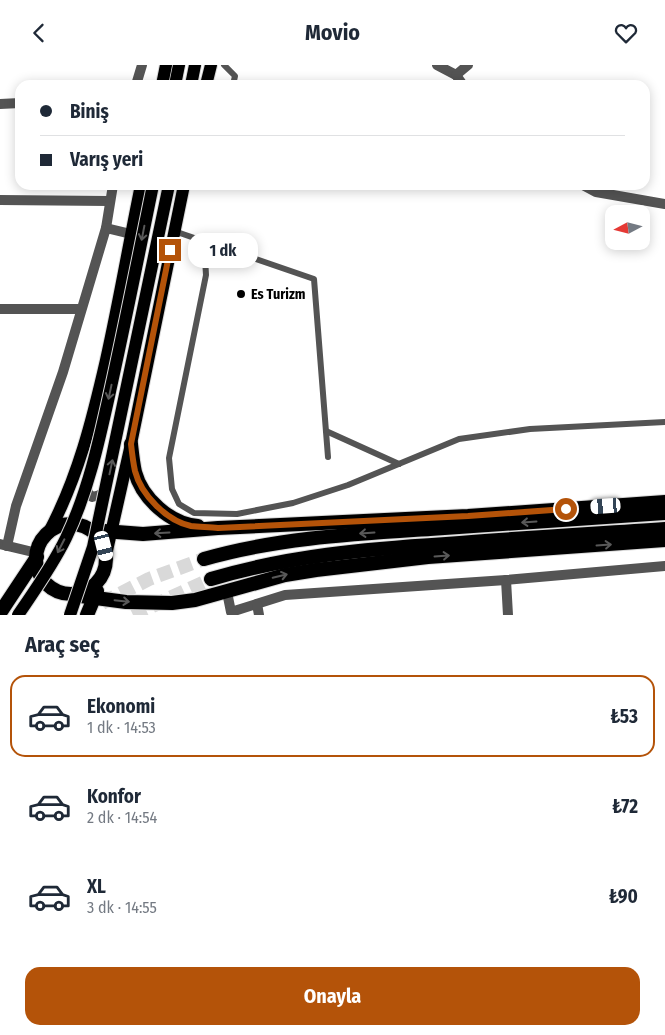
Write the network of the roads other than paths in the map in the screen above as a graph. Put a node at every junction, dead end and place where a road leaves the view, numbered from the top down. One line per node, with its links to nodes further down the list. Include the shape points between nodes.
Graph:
1 (142, 65): 10 (street)
2 (166, 65): 11 (main road)
3 (179, 65): 12 (main road)
4 (195, 65): 13 (main road)
5 (210, 65): 14 (main road)
6 (224, 65): 15 (lane, via 235,76)
7 (437, 65): 9 (street)
8 (468, 65): 9 (street)
9 (456, 75): 16 (street)
10 (138, 80)
11 (163, 80)
12 (176, 80)
13 (192, 80)
14 (207, 80)
15 (234, 80)
16 (460, 80)
17 (15, 103): 18 (street)
18 (0, 104)
19 (112, 190): 26 (street)
20 (140, 190): 30 (main road)
21 (152, 190): 39 (main road, one-way to 39, bridge, via 100,435)
22 (168, 190): 40 (main road, one-way to 22, bridge)
23 (183, 190): 29 (main road)
24 (592, 190): 27 (street)
25 (0, 200): 26 (street)
26 (109, 201): 28 (street)
27 (665, 204)
28 (106, 228): 30 (street); 33 (street)
29 (174, 231): 31 (lane); 36 (main road)
30 (131, 234): 47 (main road, via 94,415 74,478)
31 (204, 241): 35 (lane, via 314,279); 38 (lane, via 206,275 169,458 172,489 179,504 194,513 237,514 293,503)
32 (0, 309): 33 (street)
33 (82, 309): 49 (street)
34 (665, 422): 38 (lane, via 530,429 459,439)
35 (326, 431): 37 (lane); 38 (lane)
36 (131, 444): 43 (highway, via 135,472 143,491 165,513 192,526); 46 (main road)
37 (328, 457)
38 (399, 464)
39 (86, 486): 40 (street, via 92,497 100,495); 63 (main road, one-way to 63, bridge, via 56,558)
40 (106, 488): 64 (main road, bridge, via 93,547)
41 (665, 502): 43 (highway, via 468,516)
42 (665, 513): 52 (highway, one-way to 52, via 354,534 260,546)
43 (218, 528): 46 (highway, one-way to 46, via 143,534)
44 (665, 529): 55 (highway, via 368,549 306,557)
45 (91, 531): 46 (highway); 47 (highway, via 71,524 59,526); 51 (highway, via 99,537)
46 (112, 532): 51 (main road)
47 (48, 533): 50 (highway)
48 (665, 540): 57 (highway, one-way to 48, via 285,575 428,557)
49 (4, 545): 50 (street)
50 (37, 555): 58 (highway, via 39,573 44,582 52,589); 61 (highway)
51 (106, 555): 54 (highway)
52 (204, 559)
53 (665, 566): 56 (street)
54 (102, 577): 58 (highway, via 95,586); 59 (highway)
55 (211, 579)
56 (506, 580): 60 (street, via 285,595); 66 (street)
57 (227, 592): 59 (highway, one-way to 57, via 172,603); 62 (street)
58 (73, 595): 59 (highway)
59 (95, 598): 65 (highway)
60 (258, 610): 62 (street)
61 (0, 613)
62 (229, 613)
63 (18, 615)
64 (70, 615)
65 (87, 615)
66 (508, 615)

